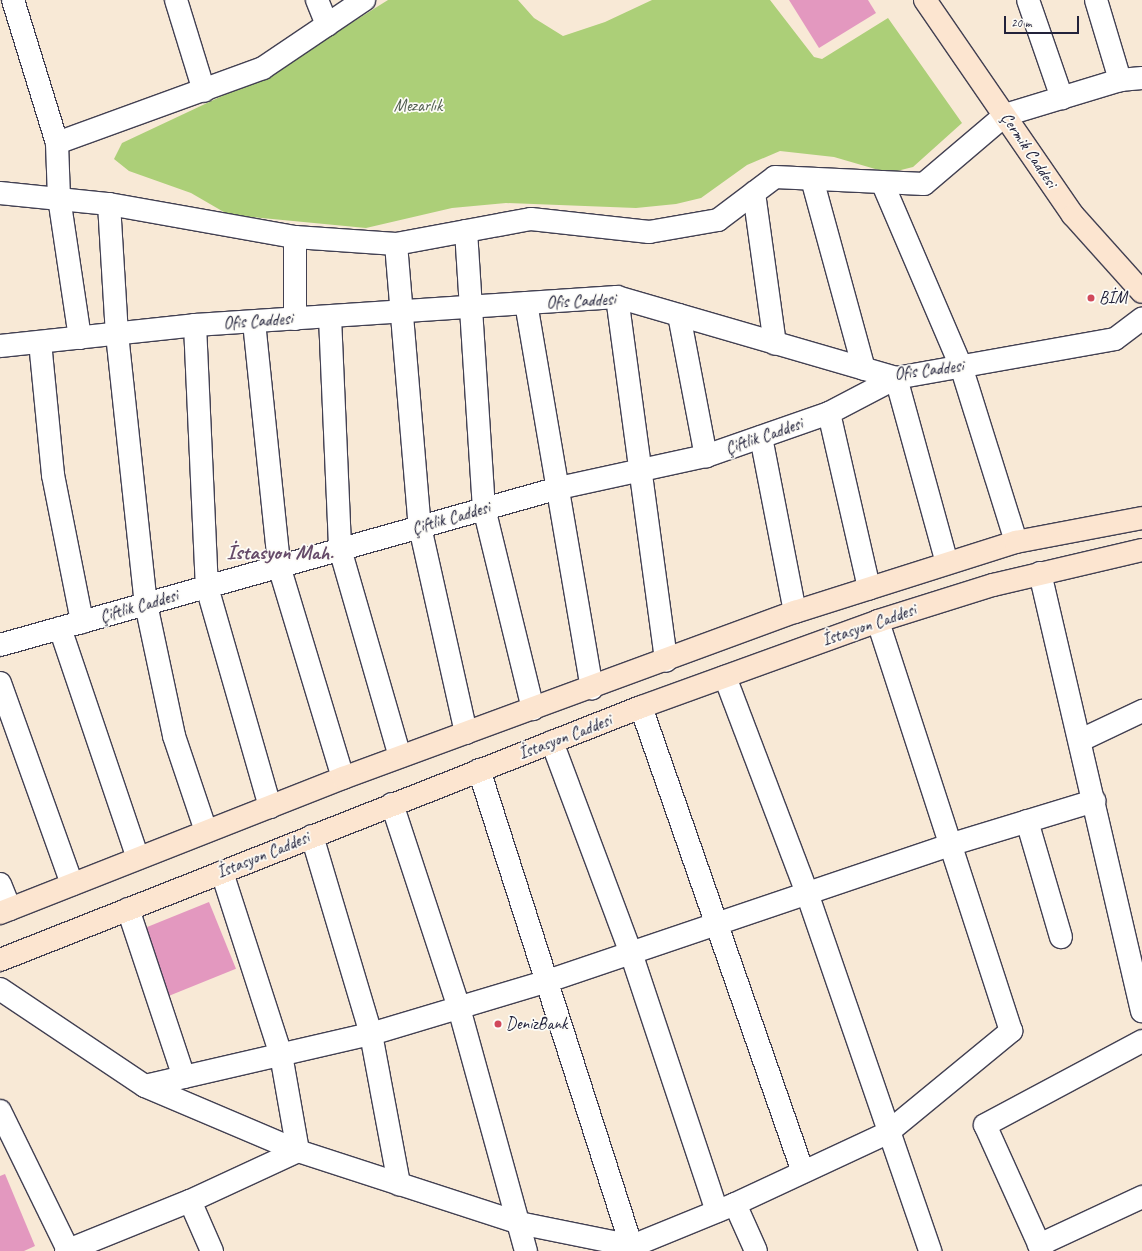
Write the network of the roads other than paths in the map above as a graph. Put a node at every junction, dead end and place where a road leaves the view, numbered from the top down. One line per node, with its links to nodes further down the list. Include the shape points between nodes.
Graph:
1 (13, 0): 14 (street)
2 (176, 0): 11 (street)
3 (317, 0): 8 (street)
4 (364, 0): 8 (street)
5 (926, 0): 13 (main road, Çermik Caddesi)
6 (1028, 0): 12 (street)
7 (1096, 0): 10 (street)
8 (327, 24): 11 (street, via 263,68)
9 (1142, 78): 10 (street)
10 (1120, 80): 12 (street)
11 (204, 91): 14 (street)
12 (1062, 98): 13 (street)
13 (1005, 115): 16 (street, via 924,184); 24 (main road, Çermik Caddesi, via 1073,215)
14 (57, 143): 19 (street)
15 (812, 179): 16 (street); 18 (street, via 775,177); 41 (street)
16 (882, 182): 40 (street)
17 (0, 192): 19 (street)
18 (754, 193): 21 (street, via 718,220 649,232 531,219); 38 (street)
19 (59, 198): 20 (street); 36 (street)
20 (108, 204): 22 (street); 35 (street)
21 (466, 230): 23 (street); 27 (street)
22 (294, 237): 23 (street); 31 (street)
23 (396, 244): 28 (street)
24 (1142, 292)
25 (617, 296): 26 (street, Ofis Caddesi); 29 (street, Ofis Caddesi); 46 (street)
26 (526, 303): 27 (street, Ofis Caddesi); 47 (street)
27 (471, 308): 28 (street, Ofis Caddesi); 48 (street)
28 (400, 312): 30 (street, Ofis Caddesi); 50 (street)
29 (679, 316): 38 (street, Ofis Caddesi); 45 (street)
30 (330, 317): 31 (street, Ofis Caddesi); 52 (street)
31 (295, 319): 33 (street, Ofis Caddesi)
32 (1142, 319): 40 (street, Ofis Caddesi, via 1116,340)
33 (254, 322): 34 (street, Ofis Caddesi); 55 (street)
34 (195, 326): 35 (street, Ofis Caddesi); 57 (street)
35 (117, 334): 36 (street, Ofis Caddesi); 59 (street)
36 (80, 338): 37 (street, Ofis Caddesi)
37 (40, 342): 39 (street, Ofis Caddesi); 61 (street, via 53,475)
38 (774, 344): 41 (street, Ofis Caddesi)
39 (0, 346)
40 (961, 366): 42 (street, Ofis Caddesi); 51 (street)
41 (864, 369): 42 (street, Ofis Caddesi)
42 (896, 378): 43 (street, Çiftlik Caddesi); 54 (street)
43 (829, 413): 44 (street, Çiftlik Caddesi); 58 (street)
44 (761, 437): 45 (street, Çiftlik Caddesi); 60 (street)
45 (706, 456): 46 (street, Çiftlik Caddesi)
46 (642, 472): 47 (street, Çiftlik Caddesi); 65 (street)
47 (559, 488): 48 (street, Çiftlik Caddesi); 68 (street)
48 (484, 508): 50 (street, Çiftlik Caddesi); 70 (street)
49 (1142, 518): 51 (main road)
50 (420, 527): 52 (street, Çiftlik Caddesi); 72 (street)
51 (1016, 542): 54 (main road)
52 (340, 549): 55 (street, Çiftlik Caddesi); 75 (street)
53 (1142, 550): 56 (main road, İstasyon Caddesi)
54 (947, 563): 58 (main road)
55 (279, 566): 57 (street, Çiftlik Caddesi); 77 (street)
56 (1040, 573): 62 (main road, İstasyon Caddesi); 73 (street)
57 (207, 587): 59 (street, Çiftlik Caddesi); 80 (street)
58 (869, 588): 60 (main road)
59 (146, 604): 61 (street, Çiftlik Caddesi); 82 (street, via 174,736)
60 (795, 612): 65 (main road)
61 (82, 622): 63 (street, Çiftlik Caddesi)
62 (878, 622): 66 (main road, İstasyon Caddesi); 84 (street)
63 (60, 628): 64 (street, Çiftlik Caddesi); 85 (street)
64 (0, 645)
65 (666, 661): 68 (main road)
66 (725, 677): 69 (main road, İstasyon Caddesi); 89 (street)
67 (0, 683): 88 (street)
68 (592, 688): 70 (main road)
69 (642, 707): 74 (main road, İstasyon Caddesi); 92 (street)
70 (533, 709): 72 (main road)
71 (1142, 711): 73 (street)
72 (466, 733): 75 (main road)
73 (1081, 740): 78 (street)
74 (552, 742): 76 (main road, İstasyon Caddesi); 94 (street)
75 (400, 757): 77 (main road)
76 (479, 770): 79 (main road, İstasyon Caddesi); 96 (street)
77 (343, 778): 80 (main road)
78 (1094, 801): 81 (street); 99 (street)
79 (392, 804): 83 (main road, İstasyon Caddesi); 98 (street)
80 (270, 807): 82 (main road)
81 (1027, 821): 84 (street); 93 (street)
82 (206, 831): 85 (main road)
83 (312, 836): 86 (main road, İstasyon Caddesi); 100 (street)
84 (949, 845): 89 (street); 106 (street, via 1011,1031)
85 (138, 858): 88 (main road)
86 (222, 872): 90 (main road, İstasyon Caddesi); 102 (street)
87 (0, 884): 91 (street)
88 (72, 884): 91 (main road)
89 (807, 893): 92 (street); 106 (street)
90 (128, 909): 95 (main road, İstasyon Caddesi); 103 (street)
91 (5, 911)
92 (719, 923): 94 (street); 108 (street)
93 (1060, 937)
94 (631, 953): 96 (street); 112 (street)
95 (0, 960)
96 (548, 981): 98 (street); 115 (street)
97 (0, 989): 104 (street)
98 (459, 1008): 100 (street); 113 (street)
99 (1142, 1011)
100 (371, 1034): 102 (street); 109 (street)
101 (1142, 1041): 114 (street, via 985,1125)
102 (281, 1055): 103 (street); 107 (street)
103 (184, 1077): 104 (street)
104 (145, 1086): 107 (street)
105 (0, 1110): 116 (street)
106 (887, 1132): 108 (street); 120 (street)
107 (298, 1151): 109 (street); 111 (street)
108 (803, 1172): 112 (street)
109 (399, 1184): 113 (street)
110 (1142, 1197): 114 (street)
111 (190, 1201): 116 (street); 117 (street)
112 (726, 1208): 115 (street); 119 (street)
113 (519, 1223): 115 (street); 118 (street)
114 (1040, 1248)
115 (629, 1249)
116 (67, 1251)
117 (212, 1251)
118 (526, 1251)
119 (756, 1251)
120 (930, 1251)

